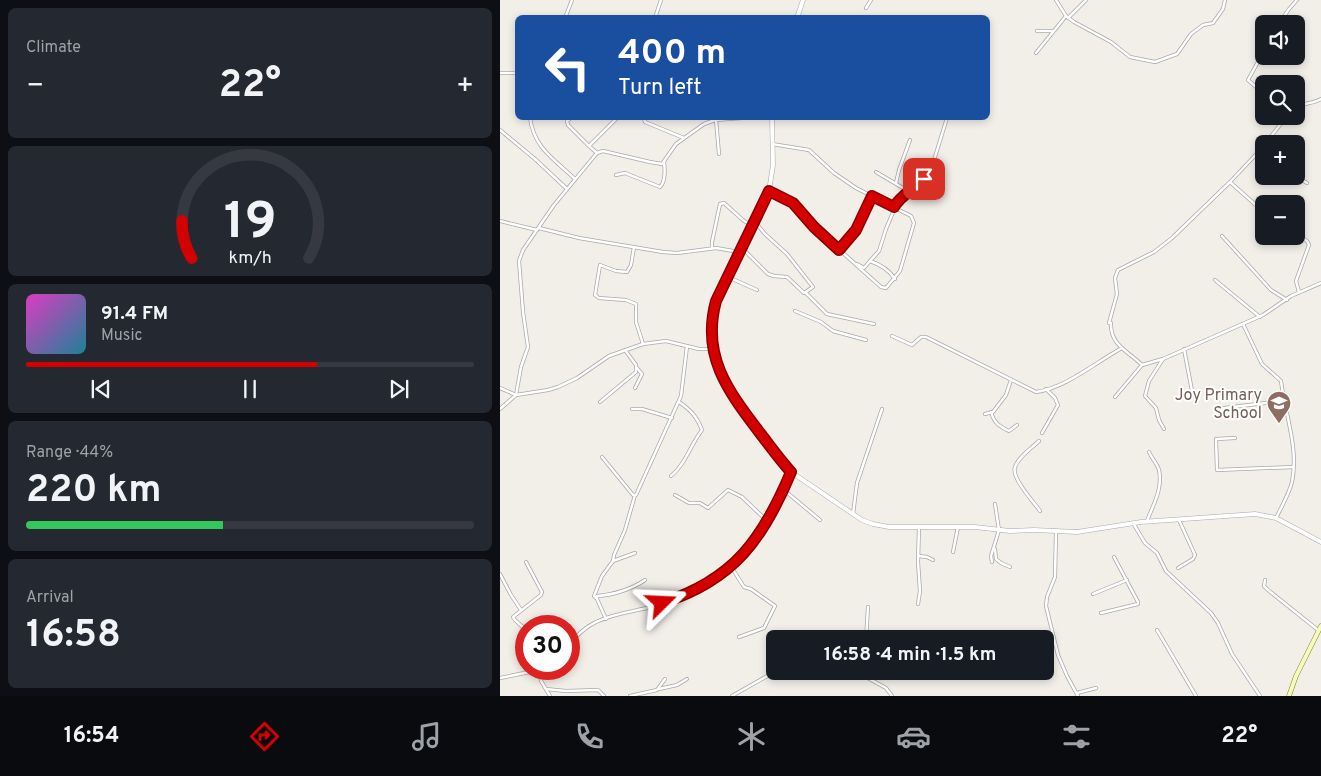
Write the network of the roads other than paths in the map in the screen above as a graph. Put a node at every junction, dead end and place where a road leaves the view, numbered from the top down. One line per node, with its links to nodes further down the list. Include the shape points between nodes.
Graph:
1 (572, 0): 10 (street)
2 (661, 0): 11 (street)
3 (803, 0): 12 (street)
4 (871, 0): 9 (street)
5 (1056, 0): 14 (street)
6 (1086, 0): 14 (street)
7 (1225, 0): 14 (street, via 1213,23 1199,27 1177,54 1158,62 1130,57)
8 (1297, 0): 13 (street)
9 (866, 8)
10 (566, 15)
11 (656, 15)
12 (798, 15)
13 (1285, 15)
14 (1067, 17): 16 (street)
15 (1037, 31): 16 (street)
16 (1053, 31): 17 (street)
17 (1036, 54)
18 (1256, 65): 21 (street, via 1248,80)
19 (500, 73): 20 (street)
20 (515, 73)
21 (1255, 86)
22 (1321, 99): 23 (street)
23 (1305, 103)
24 (530, 120): 44 (street, via 538,143)
25 (569, 120): 37 (street, via 568,126)
26 (615, 120): 37 (street)
27 (644, 120): 34 (street)
28 (716, 120): 34 (street); 39 (street)
29 (772, 120): 36 (street)
30 (946, 120): 49 (street, via 930,172)
31 (1280, 125): 33 (street)
32 (500, 130): 47 (street)
33 (1272, 135)
34 (684, 138): 41 (street, via 672,148)
35 (910, 140): 46 (street)
36 (772, 144): 48 (street); 50 (street, via 809,150 845,180)
37 (589, 146): 38 (street)
38 (597, 153): 41 (street, via 608,152 660,164); 44 (street)
39 (719, 154)
40 (1255, 154): 45 (street)
41 (664, 162): 43 (street, via 665,172 660,187 625,173)
42 (876, 172): 46 (street)
43 (616, 175)
44 (575, 179): 47 (street)
45 (1230, 182): 51 (street); 81 (street, via 1172,238 1117,272 1117,294 1109,323 1110,333)
46 (896, 183): 49 (street)
47 (567, 189): 55 (street)
48 (769, 191): 54 (street); 61 (street, via 793,203)
49 (908, 193): 52 (street, via 899,198)
50 (872, 196): 52 (street); 61 (street, via 856,230)
51 (1255, 204)
52 (894, 207): 64 (street, via 879,251); 66 (street, via 914,220)
53 (500, 221): 55 (street)
54 (754, 224): 59 (street, via 744,221 724,203 720,204); 60 (street); 71 (street, via 788,254 813,286)
55 (538, 229): 58 (street); 92 (street, via 518,261 528,347)
56 (1222, 236): 72 (street, via 1271,290)
57 (1305, 240): 70 (street, via 1309,245 1296,281)
58 (634, 247): 59 (street, via 670,253); 79 (street, via 627,272 600,265 596,297 636,304 636,322)
59 (712, 248): 62 (street)
60 (742, 248): 62 (street); 71 (street, via 768,274 787,277)
61 (839, 250): 63 (street)
62 (739, 252): 65 (street)
63 (851, 260): 64 (street, via 864,268); 66 (street, via 883,288)
64 (870, 261): 66 (street)
65 (727, 276): 69 (street); 82 (street, via 712,318)
66 (895, 279)
67 (1215, 280): 74 (street)
68 (1321, 283): 70 (street)
69 (757, 290)
70 (1299, 292): 72 (street)
71 (806, 293): 75 (street, via 827,314)
72 (1287, 300): 74 (street)
73 (795, 311): 78 (street, via 833,331)
74 (1260, 317): 76 (street)
75 (874, 324)
76 (1242, 324): 83 (street); 95 (street, via 1262,364 1281,381)
77 (892, 336): 88 (street, via 912,345 924,336)
78 (866, 340)
79 (643, 344): 80 (street, via 666,341); 84 (street)
80 (687, 346): 82 (street); 97 (street)
81 (1122, 348): 86 (street); 91 (street, via 1107,359)
82 (713, 349): 113 (street, via 719,371 731,394)
83 (1184, 349): 85 (street); 93 (street)
84 (625, 350): 87 (street); 92 (street, via 558,387)
85 (1162, 359): 86 (street); 106 (street, via 1149,381 1145,396 1156,408)
86 (1142, 365): 94 (street)
87 (637, 368): 90 (street, via 642,374); 96 (street)
88 (1011, 380): 91 (street, via 1036,392); 102 (street, via 1006,395)
89 (500, 388): 92 (street)
90 (635, 388)
91 (1046, 389): 107 (street, via 1058,405)
92 (516, 395): 99 (street)
93 (1193, 396)
94 (1115, 397)
95 (1283, 401): 101 (street); 112 (street, via 1293,443)
96 (600, 402)
97 (679, 402): 104 (street); 114 (street, via 698,418 702,430 676,472)
98 (882, 408): 120 (street, via 857,484)
99 (500, 409)
100 (632, 409): 104 (street)
101 (1216, 409)
102 (991, 412): 103 (street); 105 (street, via 999,426 1009,431)
103 (985, 414)
104 (672, 418): 116 (street)
105 (1017, 425)
106 (1164, 429)
107 (1042, 433)
108 (1235, 438): 112 (street, via 1216,440 1217,470)
109 (1039, 441): 119 (street, via 1022,456 1014,472)
110 (1149, 452): 125 (street, via 1159,471 1159,482 1157,498)
111 (602, 457): 116 (street)
112 (1292, 467): 122 (street, via 1289,490)
113 (791, 472): 115 (street); 120 (street)
114 (670, 476)
115 (784, 490): 123 (street); 124 (street)
116 (635, 495): 138 (street)
117 (675, 495): 123 (street, via 708,508 728,490 742,497)
118 (995, 504): 129 (street)
119 (1040, 510)
120 (853, 514): 128 (street, via 880,527)
121 (1178, 518): 122 (street, via 1255,514); 125 (street); 143 (street, via 1195,555)
122 (1276, 518): 131 (street)
123 (766, 520): 141 (street, via 755,540)
124 (820, 520)
125 (1147, 521): 126 (street)
126 (1133, 523): 130 (street, via 1091,531); 180 (street, via 1145,543 1157,553 1166,571 1211,613 1236,661)
127 (959, 526): 128 (street); 129 (street); 133 (street)
128 (919, 527): 135 (street)
129 (999, 530): 130 (street); 132 (street)
130 (1056, 532): 173 (street, via 1055,577 1046,606 1058,655)
131 (1321, 542)
132 (994, 548): 140 (street); 142 (street, via 996,559)
133 (953, 552)
134 (635, 553): 138 (street)
135 (919, 556): 137 (street); 150 (street)
136 (1114, 557): 146 (street)
137 (932, 560)
138 (613, 561): 149 (street, via 602,576)
139 (526, 562): 152 (street, via 542,592)
140 (992, 562)
141 (732, 566): 155 (street, via 701,588); 161 (street, via 744,587 775,606 764,628)
142 (1010, 567)
143 (1178, 568)
144 (500, 574): 152 (street)
145 (644, 580): 149 (street, via 636,586)
146 (1127, 580): 148 (street); 153 (street, via 1138,604)
147 (1265, 580): 156 (street, via 1264,586 1268,590)
148 (1093, 594)
149 (596, 598): 155 (street)
150 (918, 604)
151 (868, 607): 157 (street)
152 (521, 610): 154 (street)
153 (1101, 613)
154 (515, 615)
155 (606, 619): 159 (street, via 590,625)
156 (1320, 628): 160 (main road)
157 (867, 630)
158 (1157, 630): 179 (street)
159 (580, 634)
160 (1316, 636): 162 (street); 181 (main road)
161 (740, 637)
162 (1321, 638)
163 (515, 675): 165 (street)
164 (766, 677): 177 (street)
165 (500, 678)
166 (665, 679): 172 (street)
167 (687, 679): 172 (street)
168 (541, 680): 171 (street)
169 (873, 680): 178 (street)
170 (1096, 688): 173 (street)
171 (546, 689): 174 (street); 175 (street, via 566,692 598,690)
172 (657, 690): 176 (street)
173 (1078, 694)
174 (550, 696)
175 (604, 696)
176 (630, 696)
177 (732, 696)
178 (892, 696)
179 (1196, 696)
180 (1260, 696)
181 (1289, 696)

